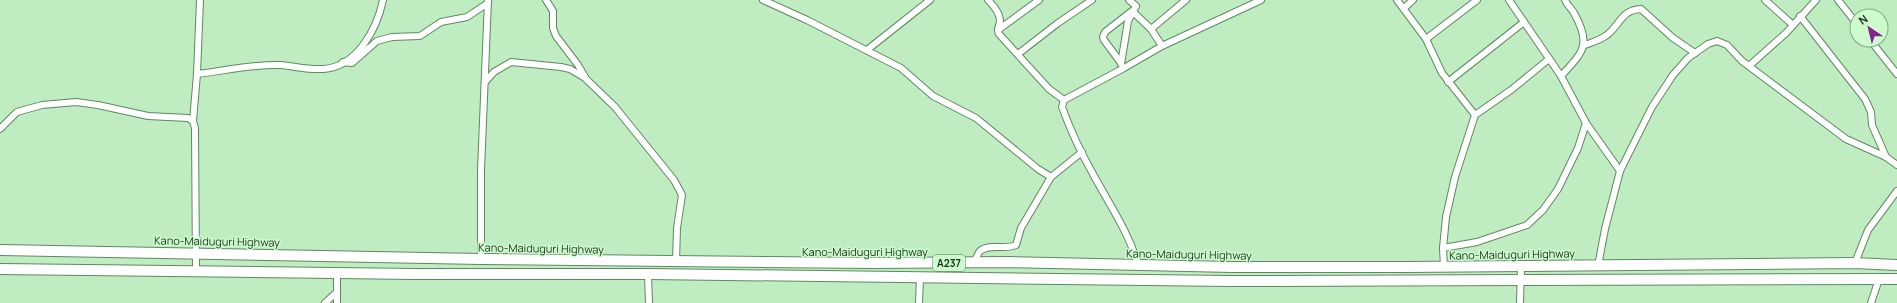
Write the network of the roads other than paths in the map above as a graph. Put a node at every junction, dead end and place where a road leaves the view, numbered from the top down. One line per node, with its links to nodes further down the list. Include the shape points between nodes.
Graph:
1 (200, 0): 41 (street)
2 (383, 0): 38 (street, via 375,28 356,53)
3 (546, 0): 44 (street, via 553,11 553,28 556,36)
4 (763, 0): 34 (street)
5 (930, 0): 34 (street)
6 (988, 0): 29 (street, via 999,14)
7 (1039, 0): 29 (street)
8 (1092, 0): 36 (street)
9 (1129, 0): 23 (street)
10 (1140, 0): 23 (street)
11 (1186, 0): 28 (street)
12 (1261, 0): 32 (street)
13 (1397, 0): 22 (street)
14 (1413, 0): 22 (street)
15 (1477, 0): 30 (street)
16 (1510, 0): 26 (street)
17 (1565, 0): 31 (street, via 1579,24)
18 (1765, 0): 27 (street)
19 (1816, 0): 25 (street)
20 (1838, 0): 24 (street)
21 (488, 1): 38 (street, via 467,17 441,22 420,36 392,37 377,41 352,63); 45 (street)
22 (1404, 8): 30 (street)
23 (1134, 9): 28 (street); 39 (street, via 1125,33); 39 (street, via 1103,35)
24 (1849, 14)
25 (1800, 16): 27 (street); 53 (street, via 1865,99 1871,112 1872,125)
26 (1524, 22): 37 (street); 46 (street)
27 (1793, 25): 40 (street)
28 (1151, 29): 32 (street)
29 (998, 30): 36 (street)
30 (1426, 39): 46 (street)
31 (1584, 45): 35 (street, via 1609,34 1629,11 1641,9 1673,38); 43 (street, via 1579,56)
32 (1162, 46): 39 (street)
33 (1876, 48): 42 (street)
34 (867, 50): 56 (street, via 901,68 939,100 976,118)
35 (1695, 53): 40 (street, via 1717,41 1727,46); 55 (street, via 1673,74 1652,107)
36 (1018, 54): 47 (street, via 1049,89)
37 (1548, 59): 43 (street); 48 (street, via 1511,90)
38 (343, 62): 41 (street, via 324,69 279,65)
39 (1123, 66): 47 (street)
40 (1749, 66): 53 (street, via 1846,139)
41 (197, 74): 49 (street)
42 (1897, 74)
43 (1561, 76): 50 (street)
44 (585, 78): 45 (street, via 562,67 511,62 494,72); 62 (street, via 615,107 674,180 682,195)
45 (485, 82): 61 (street)
46 (1448, 82): 48 (street)
47 (1064, 100): 52 (street, via 1062,107)
48 (1475, 115): 58 (street, via 1447,210)
49 (193, 121): 51 (street, via 188,118 148,116 76,102 42,105 17,112); 60 (street)
50 (1586, 123): 55 (street); 58 (street, via 1578,148 1558,189 1543,210 1526,225 1477,242)
51 (0, 129)
52 (1082, 152): 56 (street); 65 (street, via 1123,226)
53 (1886, 157): 54 (street)
54 (1897, 165)
55 (1620, 171): 68 (street)
56 (1051, 177): 63 (street, via 1021,228 1016,245 1011,248 988,247 980,251)
57 (1897, 191): 64 (street, via 1868,230)
58 (1443, 248): 69 (street)
59 (0, 250): 60 (highway, Kano-Maiduguri Highway / A237)
60 (197, 253): 61 (highway, Kano-Maiduguri Highway / A237); 71 (street)
61 (481, 259): 62 (highway, Kano-Maiduguri Highway / A237)
62 (676, 261): 63 (highway, Kano-Maiduguri Highway / A237)
63 (974, 262): 65 (highway, Kano-Maiduguri Highway / A237)
64 (1855, 263): 67 (highway, Kano-Maiduguri Highway / A237); 68 (highway, Kano-Maiduguri Highway / A237)
65 (1138, 264): 69 (highway, Kano-Maiduguri Highway / A237, via 1232,267)
66 (1520, 265): 68 (highway, Kano-Maiduguri Highway / A237); 69 (highway, Kano-Maiduguri Highway / A237); 77 (street)
67 (1897, 265)
68 (1598, 266)
69 (1444, 267)
70 (0, 269): 71 (highway, A237)
71 (196, 272): 72 (highway, A237)
72 (337, 273): 73 (highway, A237); 78 (street)
73 (648, 274): 74 (highway, A237); 81 (street)
74 (920, 277): 77 (highway, A237); 82 (street)
75 (1879, 279): 76 (highway, A237); 77 (highway, A237); 84 (street)
76 (1897, 279)
77 (1520, 281): 83 (street)
78 (337, 292): 79 (street); 80 (street)
79 (325, 303)
80 (337, 303)
81 (649, 303)
82 (919, 303)
83 (1520, 303)
84 (1871, 303)

